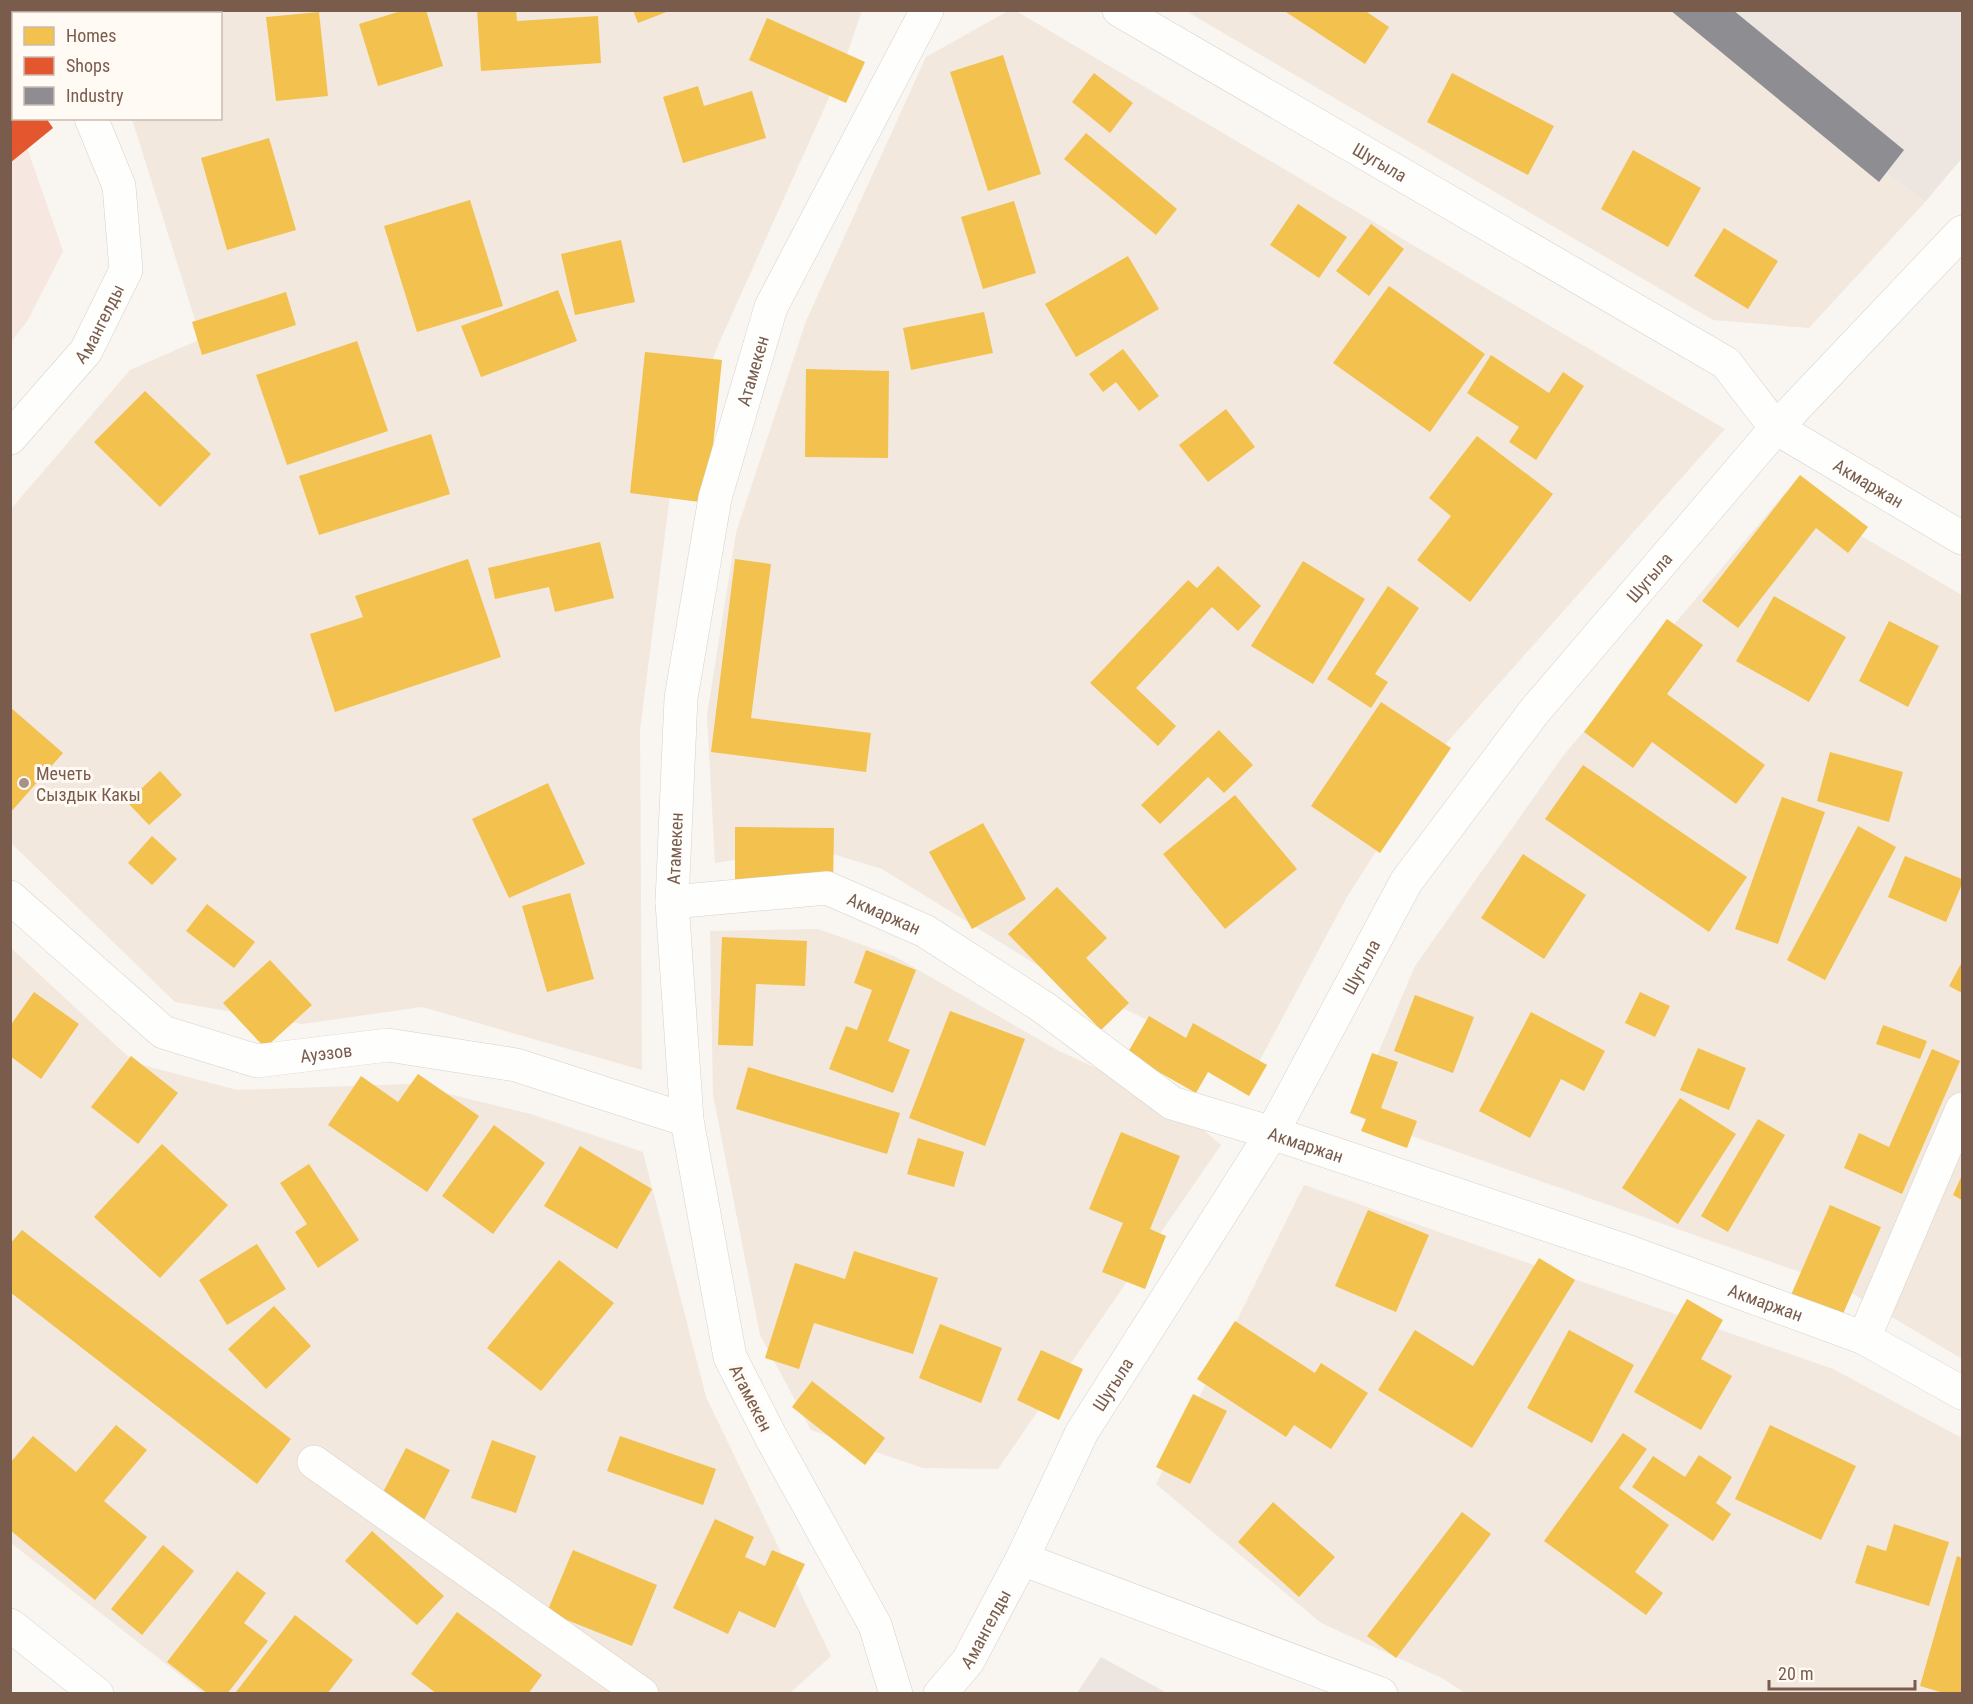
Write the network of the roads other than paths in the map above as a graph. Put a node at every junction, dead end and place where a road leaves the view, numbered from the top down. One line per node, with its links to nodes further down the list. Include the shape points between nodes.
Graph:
1 (927, 10): 9 (street, Атамекен, via 771,307 714,498 681,698)
2 (1119, 10): 5 (street, Шугыла, via 1726,363)
3 (93, 120): 6 (street, Амангелды, via 119,186 126,270 86,351)
4 (1962, 232): 5 (street, Шугыла)
5 (1776, 428): 7 (street, Акмаржан); 12 (street, Шугыла, via 1533,713 1406,882)
6 (10, 438)
7 (1962, 538)
8 (10, 897): 11 (street, Ауэзов, via 163,1032 257,1061 388,1046 516,1065)
9 (672, 902): 11 (street, Атамекен); 12 (street, Акмаржан, via 827,888 925,931 1043,1007 1172,1103)
10 (1962, 1109): 13 (street)
11 (687, 1120): 20 (street, Атамекен, via 730,1357 875,1624)
12 (1272, 1133): 13 (street, Акмаржан, via 1621,1250); 16 (street, Шугыла, via 1083,1432)
13 (1864, 1338): 14 (street, Акмаржан)
14 (1962, 1393)
15 (314, 1462): 19 (street)
16 (1022, 1559): 21 (street, Амангелды, via 968,1661); 22 (street)
17 (10, 1626): 18 (street)
18 (97, 1694)
19 (642, 1694)
20 (896, 1694)
21 (940, 1694)
22 (1381, 1694)

